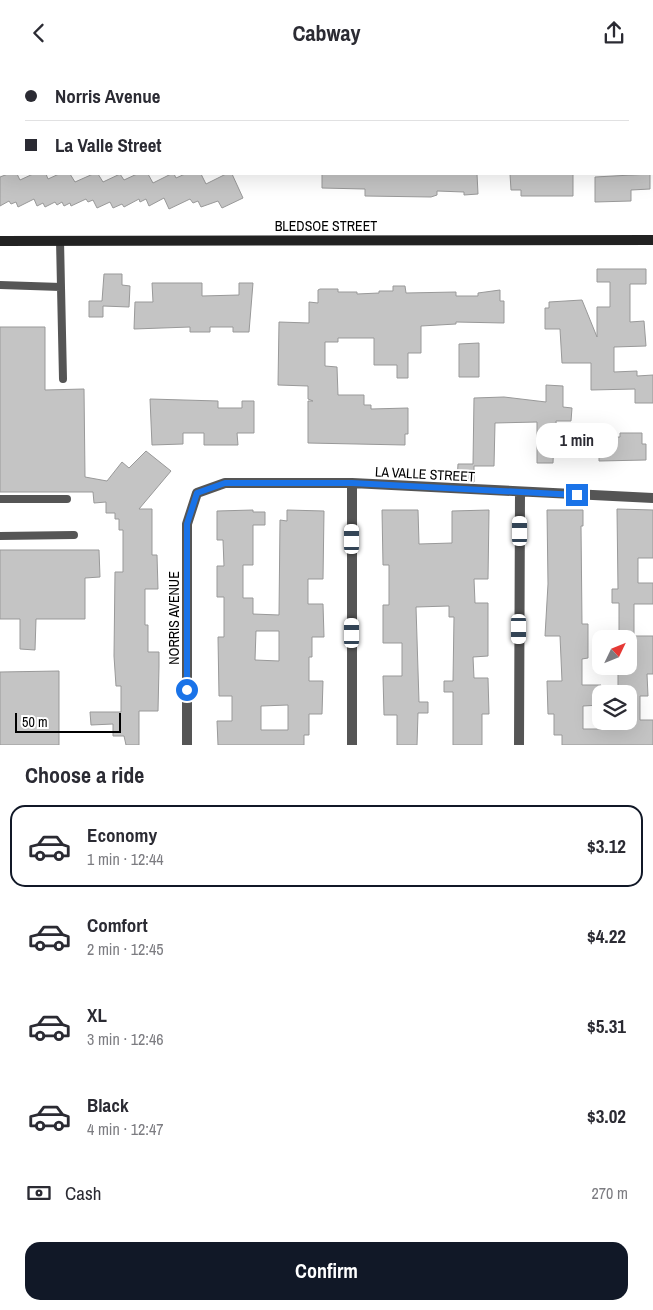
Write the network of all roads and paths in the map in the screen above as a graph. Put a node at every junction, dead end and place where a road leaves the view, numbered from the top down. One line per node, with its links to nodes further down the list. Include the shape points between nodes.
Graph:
1 (60, 240): 2 (street, BLEDSOE STREET); 3 (street, BLEDSOE STREET); 5 (lane)
2 (653, 240)
3 (0, 241)
4 (0, 285): 5 (lane)
5 (60, 287): 6 (lane)
6 (63, 379)
7 (352, 483): 8 (street, LA VALLE STREET, via 225,483); 9 (street, LA VALLE STREET); 16 (street)
8 (197, 493): 15 (street, NORRIS AVENUE, via 187,524)
9 (520, 493): 10 (street, LA VALLE STREET); 17 (street)
10 (653, 497)
11 (0, 499): 12 (lane)
12 (67, 499)
13 (74, 535): 14 (lane)
14 (0, 536)
15 (187, 745)
16 (352, 745)
17 (518, 745)

